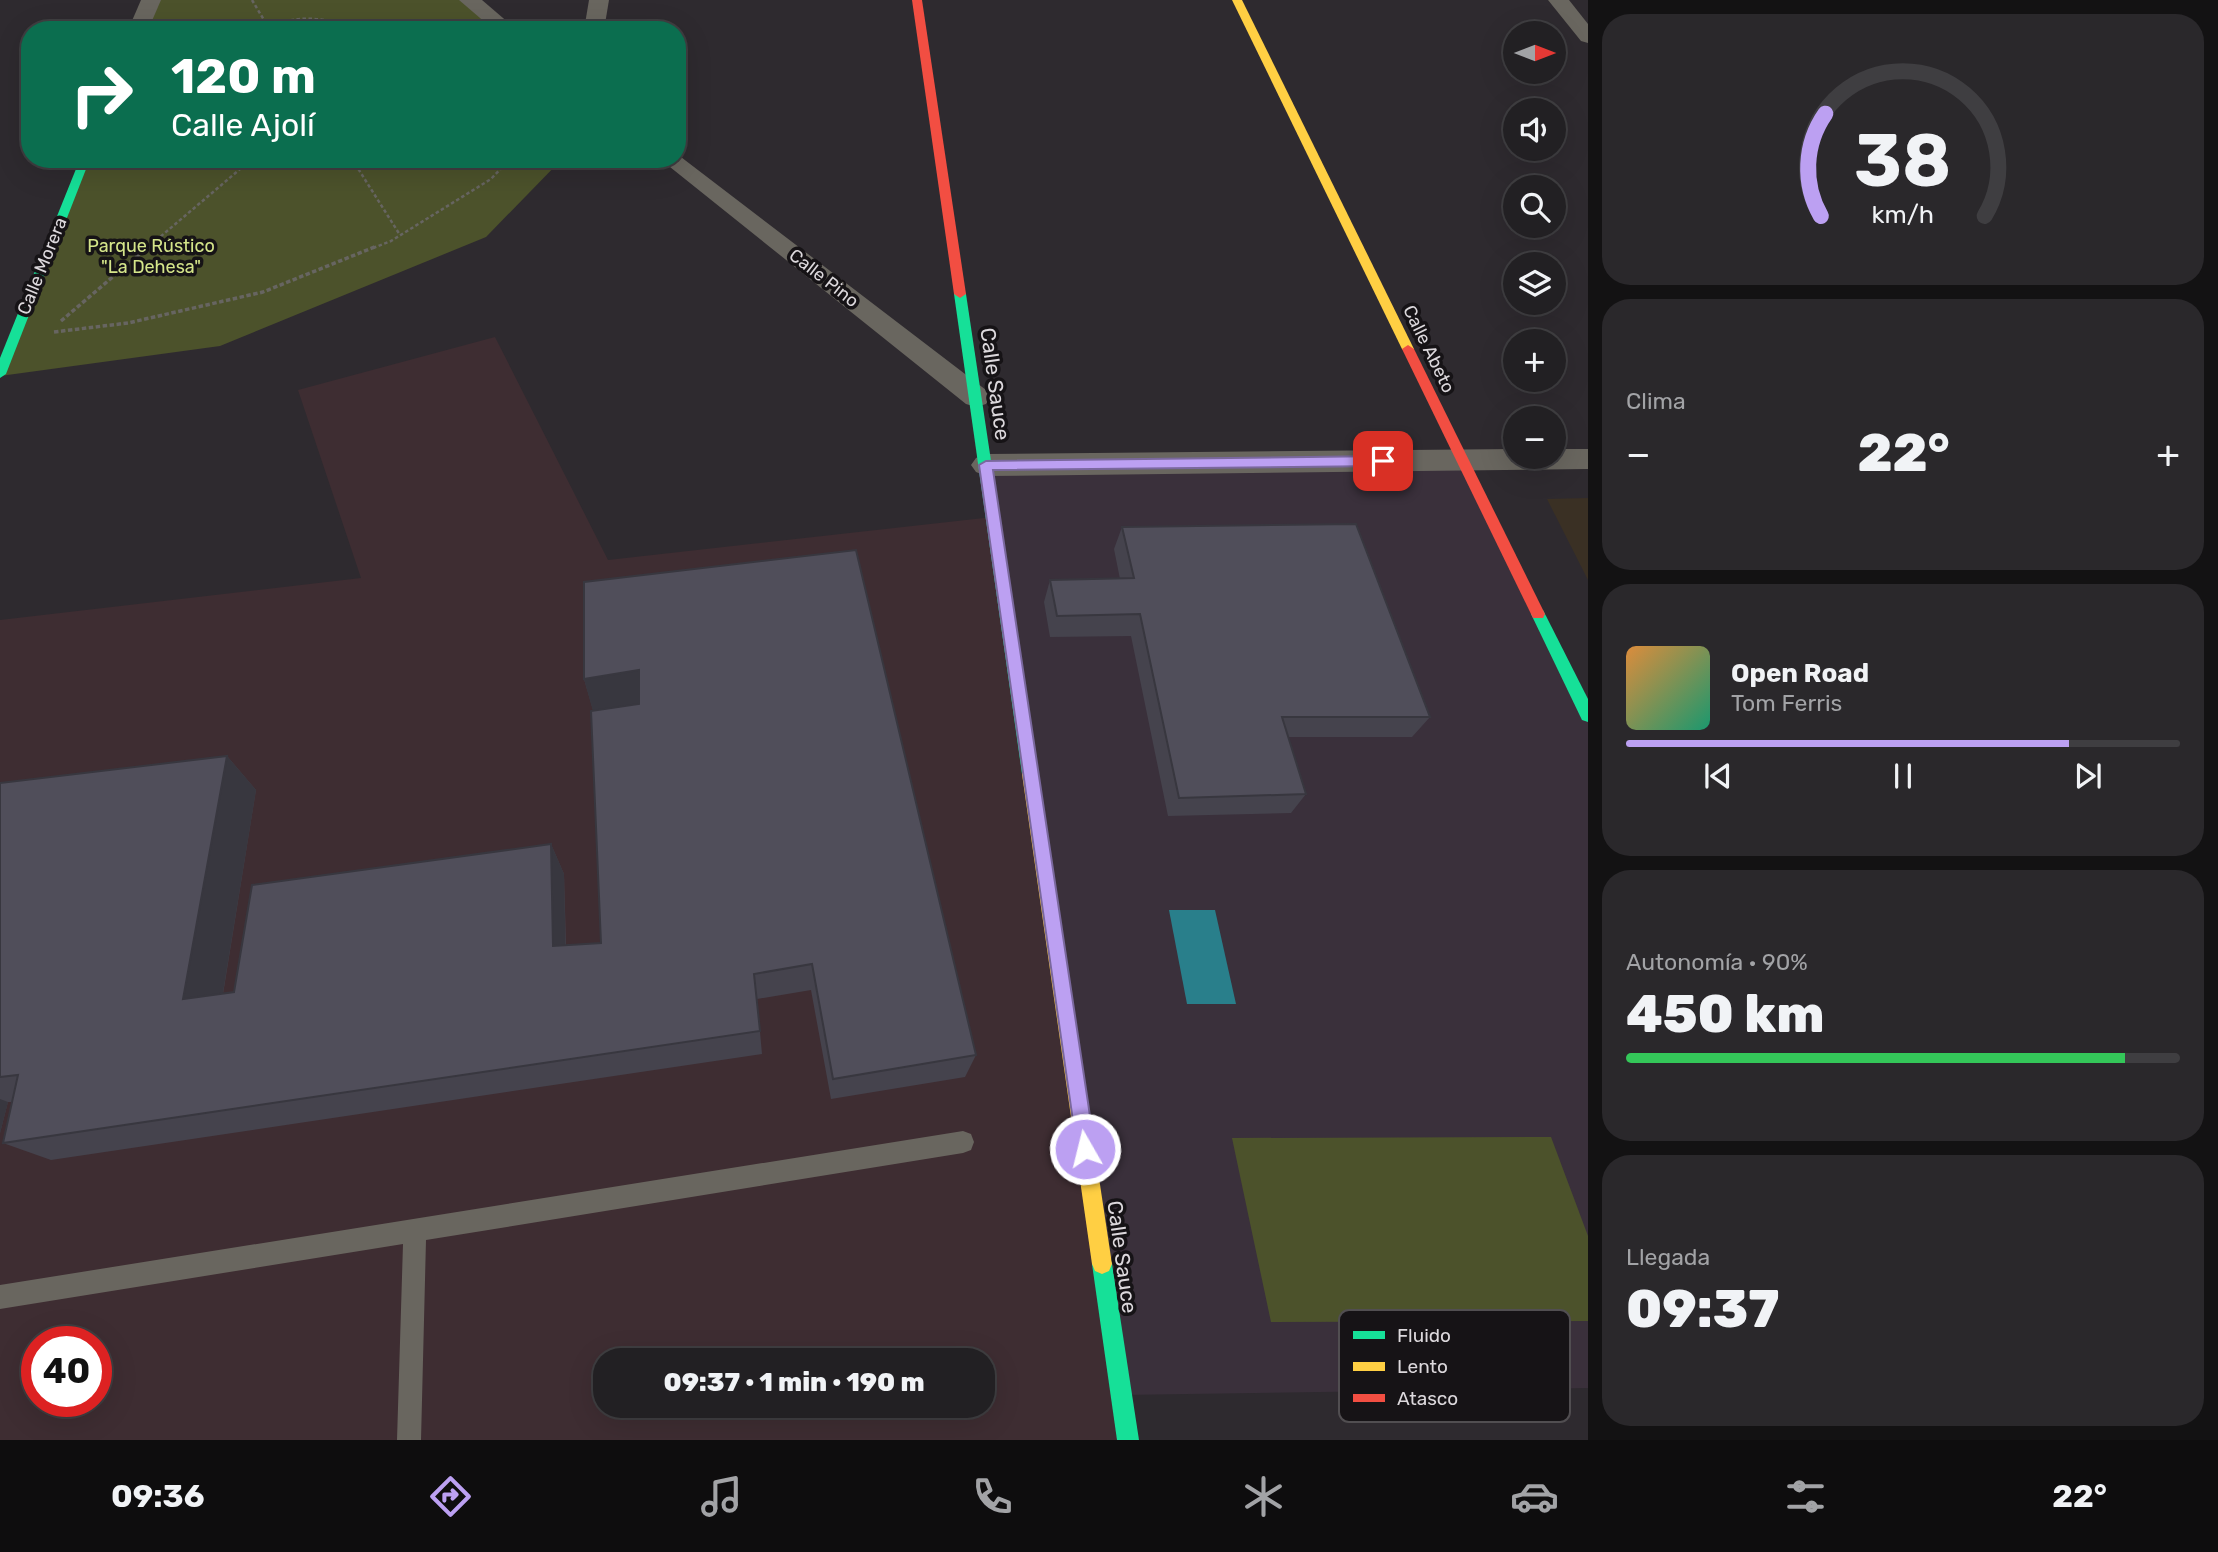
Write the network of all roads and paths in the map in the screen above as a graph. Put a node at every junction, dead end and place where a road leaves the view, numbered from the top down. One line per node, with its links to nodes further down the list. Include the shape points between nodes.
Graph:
1 (151, 0): 8 (street)
2 (252, 0): 9 (path)
3 (469, 0): 12 (street)
4 (599, 0): 13 (street)
5 (917, 0): 22 (street, Calle Sauce)
6 (1237, 0): 24 (street, Calle Abeto)
7 (1558, 0): 14 (street)
8 (142, 21)
9 (265, 21)
10 (280, 21): 11 (path)
11 (336, 21)
12 (496, 21)
13 (596, 21)
14 (1588, 37)
15 (81, 168): 21 (street, Calle Morera)
16 (241, 168): 20 (path, via 46,333 128,323 263,292)
17 (358, 168): 20 (path)
18 (501, 168): 20 (path)
19 (683, 168): 22 (street, Calle Pino)
20 (400, 236)
21 (0, 374)
22 (976, 397): 25 (street, Calle Sauce)
23 (1588, 459): 24 (street)
24 (1462, 460): 25 (street); 26 (street, Calle Abeto)
25 (986, 465): 31 (street, Calle Sauce)
26 (1588, 715)
27 (963, 1142): 28 (lane)
28 (415, 1230): 29 (lane); 30 (lane)
29 (0, 1297)
30 (409, 1440)
31 (1128, 1440)

